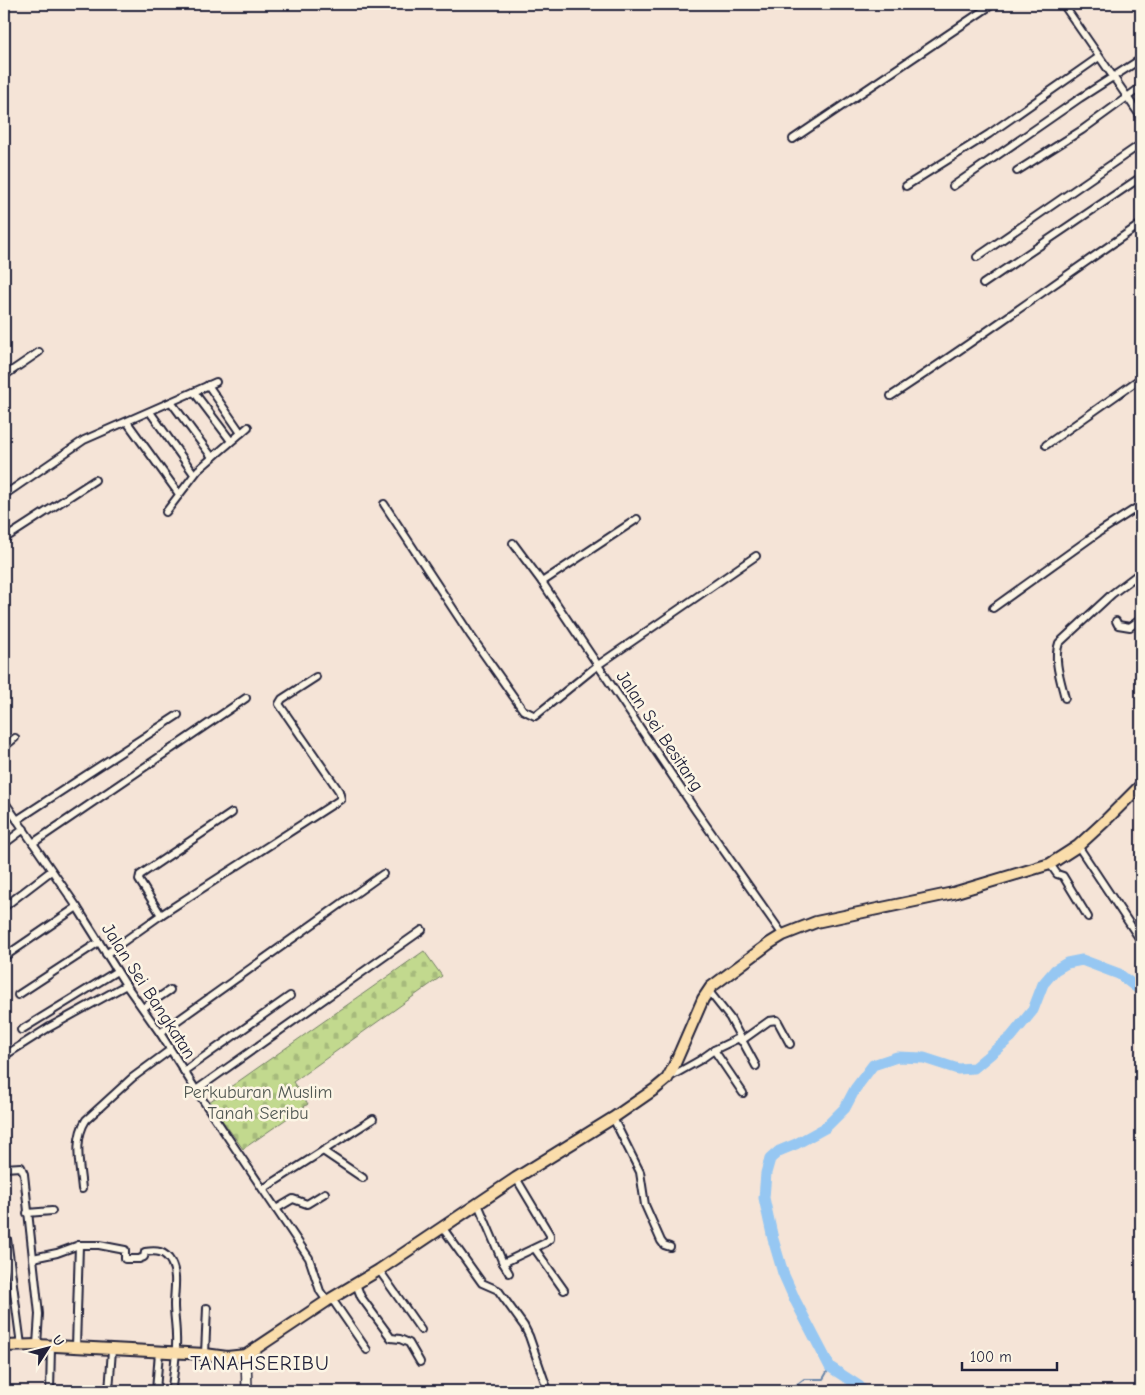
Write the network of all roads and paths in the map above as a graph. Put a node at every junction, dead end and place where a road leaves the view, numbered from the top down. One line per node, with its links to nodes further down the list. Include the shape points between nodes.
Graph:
1 (993, 4): 9 (street)
2 (1063, 4): 3 (street)
3 (1099, 57): 5 (street); 13 (street, via 989,134)
4 (1141, 59): 5 (street)
5 (1113, 76): 7 (street); 14 (street)
6 (1141, 88): 7 (street)
7 (1126, 97): 8 (street); 11 (street, via 1082,130)
8 (1140, 114)
9 (793, 138)
10 (1141, 144): 16 (street)
11 (1017, 171)
12 (1141, 177): 17 (street)
13 (906, 186)
14 (953, 186)
15 (1141, 224): 24 (street)
16 (976, 257)
17 (983, 284)
18 (39, 352): 19 (street)
19 (4, 376)
20 (1141, 378): 31 (street)
21 (216, 382): 22 (street)
22 (208, 385): 23 (street); 29 (street)
23 (194, 392): 25 (street); 30 (street)
24 (891, 396)
25 (172, 402): 26 (street); 32 (street)
26 (150, 412): 27 (street); 33 (street)
27 (126, 422): 35 (street); 36 (street, via 84,440)
28 (248, 427): 29 (street)
29 (241, 432): 30 (street)
30 (231, 442): 32 (street)
31 (1046, 445)
32 (212, 458): 33 (street)
33 (194, 474): 35 (street)
34 (95, 480): 41 (street)
35 (179, 494): 39 (street)
36 (4, 495)
37 (384, 504): 49 (street, via 527,714 537,716)
38 (1141, 505): 46 (street)
39 (166, 512)
40 (637, 519): 45 (street)
41 (4, 539)
42 (513, 543): 45 (street, Jalan Sei Besitang)
43 (756, 556): 49 (street)
44 (1141, 572): 52 (street, via 1059,643 1057,660)
45 (542, 582): 49 (street, Jalan Sei Besitang)
46 (993, 608)
47 (1141, 620): 48 (street, via 1130,627 1118,625)
48 (1116, 621)
49 (598, 665): 72 (street, Jalan Sei Besitang)
50 (316, 677): 69 (street, via 280,704 339,791 341,799)
51 (246, 698): 61 (street)
52 (1065, 698)
53 (178, 716): 59 (street)
54 (16, 738): 55 (street)
55 (4, 747)
56 (1141, 785): 63 (main road)
57 (4, 801): 59 (street, Jalan Sei Bangkatan)
58 (232, 813): 69 (street, via 140,875 139,880)
59 (17, 820): 60 (street, Jalan Sei Bangkatan)
60 (24, 829): 61 (street, Jalan Sei Bangkatan); 62 (street)
61 (33, 843): 65 (street, Jalan Sei Bangkatan)
62 (4, 844)
63 (1078, 846): 64 (main road); 73 (street)
64 (1050, 864): 70 (street, via 1057,874 1063,876); 72 (main road, via 953,893 816,922)
65 (51, 871): 67 (street); 68 (street, Jalan Sei Bangkatan)
66 (383, 874): 85 (street)
67 (4, 907)
68 (77, 907): 74 (street, Jalan Sei Bangkatan); 76 (street)
69 (161, 915): 75 (street)
70 (1088, 917)
71 (422, 930): 94 (street)
72 (783, 935): 80 (main road)
73 (1141, 941)
74 (99, 942): 75 (street, Jalan Sei Bangkatan); 81 (street)
75 (106, 954): 77 (street, Jalan Sei Bangkatan)
76 (4, 956)
77 (117, 971): 78 (street, Jalan Sei Bangkatan); 84 (street)
78 (126, 985): 83 (street, Jalan Sei Bangkatan); 90 (street)
79 (170, 990): 83 (street)
80 (708, 990): 86 (street, via 730,1018); 93 (main road)
81 (18, 995)
82 (290, 996): 92 (street)
83 (143, 1008): 85 (street, Jalan Sei Bangkatan)
84 (21, 1030)
85 (160, 1033): 88 (street, Jalan Sei Bangkatan)
86 (740, 1039): 87 (street, via 769,1021 777,1020); 89 (street); 91 (street)
87 (790, 1044)
88 (170, 1050): 92 (street, Jalan Sei Bangkatan); 102 (street, via 132,1078 86,1120 78,1141)
89 (714, 1050): 93 (street); 95 (street)
90 (4, 1056)
91 (756, 1066)
92 (184, 1071): 94 (street, Jalan Sei Bangkatan)
93 (667, 1078): 97 (main road)
94 (196, 1090): 103 (street, Jalan Sei Bangkatan)
95 (743, 1093)
96 (373, 1118): 98 (street)
97 (613, 1118): 101 (main road); 112 (street, via 640,1172 645,1205 661,1241)
98 (323, 1151): 100 (street); 103 (street)
99 (4, 1168): 108 (street, via 21,1167)
100 (363, 1178)
101 (516, 1178): 105 (main road); 113 (street, via 550,1233 550,1239)
102 (82, 1189)
103 (263, 1189): 106 (street, Jalan Sei Bangkatan)
104 (326, 1193): 106 (street, via 307,1204 293,1199)
105 (478, 1204): 109 (main road); 115 (street)
106 (276, 1209): 120 (street, Jalan Sei Bangkatan, via 309,1258 320,1291)
107 (52, 1211): 108 (street)
108 (27, 1213): 114 (street)
109 (442, 1227): 116 (main road); 140 (street, via 482,1283 498,1290 524,1326)
110 (7, 1239): 123 (street)
111 (80, 1245): 114 (street); 127 (street); 131 (street, via 125,1250 125,1259 139,1259 152,1250 165,1254 175,1272)
112 (670, 1247)
113 (535, 1249): 115 (street); 119 (street)
114 (33, 1258): 124 (street, via 39,1314)
115 (503, 1264): 117 (street)
116 (379, 1270): 118 (main road); 122 (street)
117 (509, 1273)
118 (356, 1284): 120 (main road); 134 (street, via 361,1297 391,1338 408,1343)
119 (564, 1290)
120 (329, 1300): 129 (street, Jalan Sei Bangkatan); 133 (main road)
121 (206, 1308): 132 (street)
122 (421, 1330)
123 (21, 1345): 124 (main road); 125 (main road)
124 (38, 1345): 126 (main road)
125 (4, 1346)
126 (51, 1347): 127 (main road); 136 (street)
127 (76, 1347): 128 (main road)
128 (112, 1350): 130 (main road); 137 (street)
129 (367, 1350)
130 (159, 1352): 131 (main road); 138 (street)
131 (175, 1353): 132 (main road); 135 (street)
132 (205, 1354): 133 (main road)
133 (246, 1355): 139 (main road)
134 (420, 1362)
135 (172, 1387)
136 (50, 1391)
137 (109, 1391)
138 (156, 1391)
139 (247, 1391)
140 (548, 1391)

